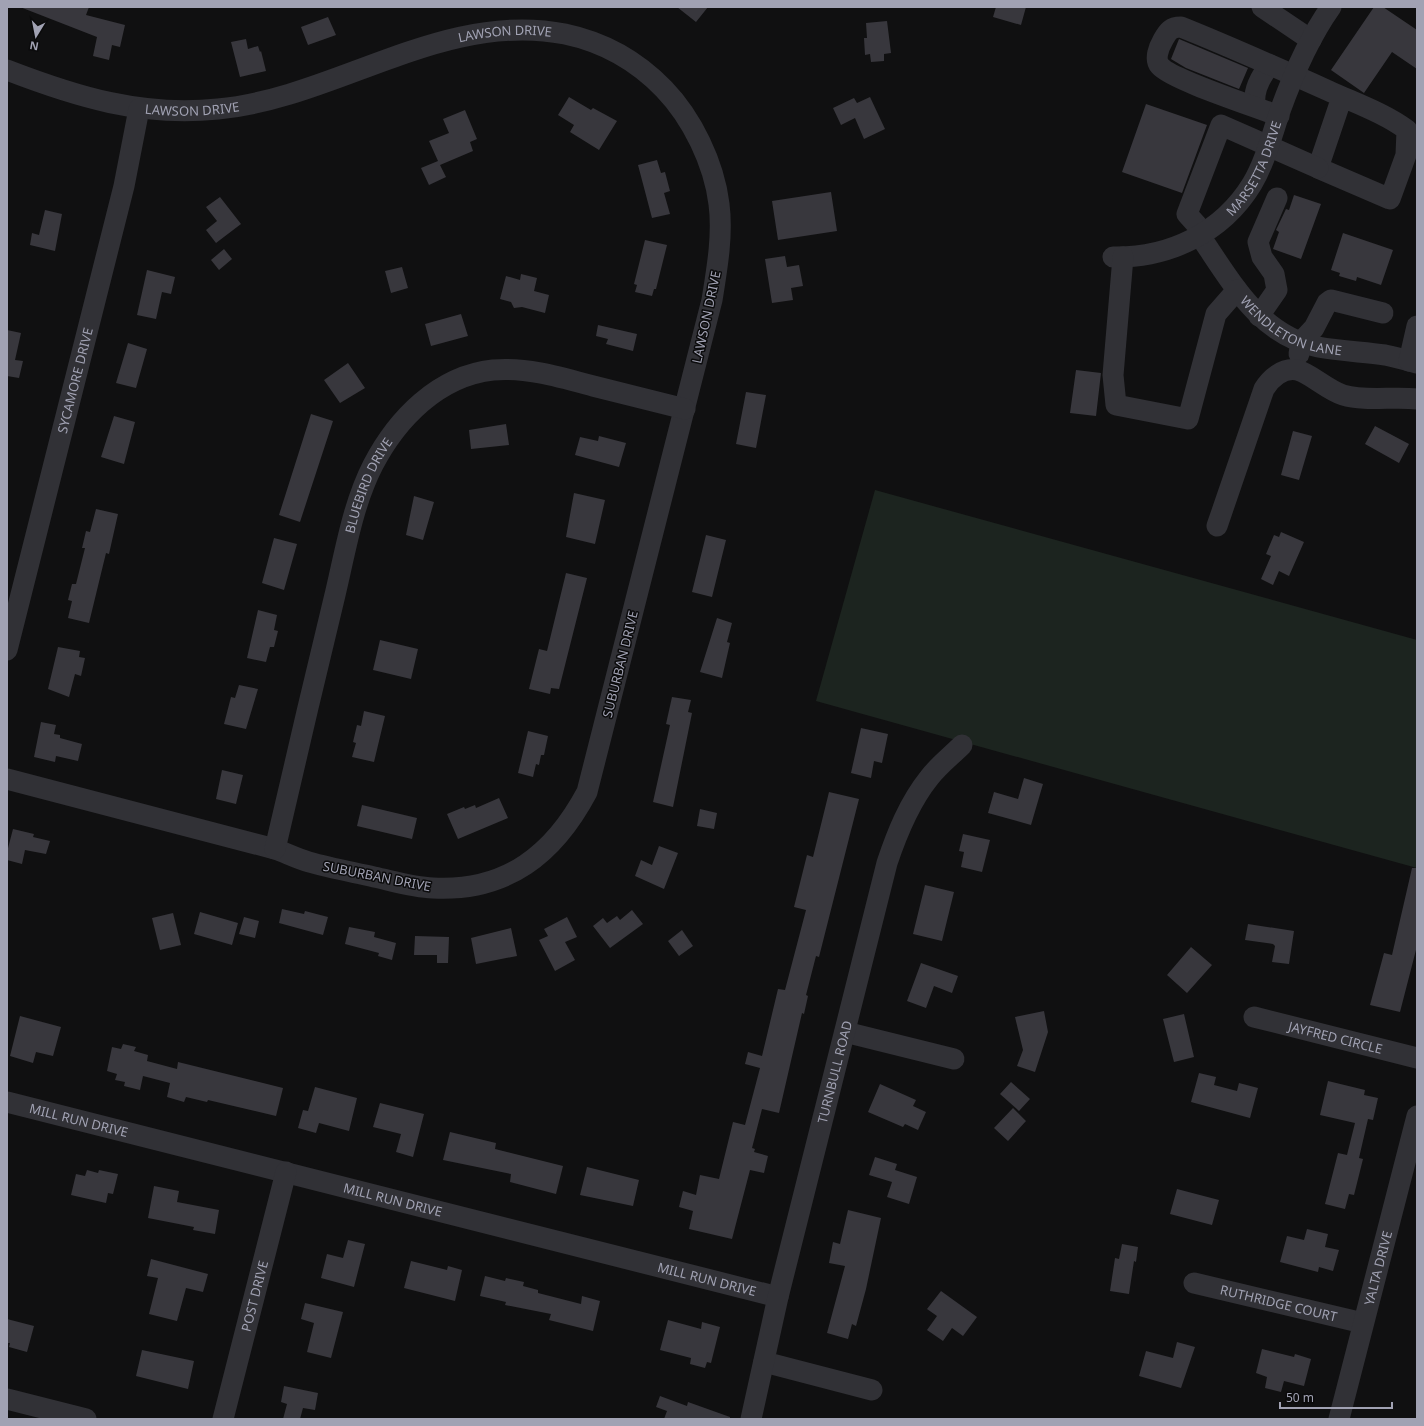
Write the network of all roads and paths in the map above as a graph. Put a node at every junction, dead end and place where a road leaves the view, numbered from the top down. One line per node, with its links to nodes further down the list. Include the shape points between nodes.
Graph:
1 (1262, 7): 3 (street)
2 (1331, 7): 3 (street, MARSETTA DRIVE)
3 (1311, 40): 6 (street, MARSETTA DRIVE)
4 (1270, 65): 6 (street); 8 (street, via 1263,72 1258,84 1254,98); 8 (street, via 1181,27 1173,27 1161,42 1158,60 1160,66 1187,80)
5 (7, 70): 9 (street, LAWSON DRIVE, via 82,96)
6 (1294, 76): 7 (street); 10 (street, MARSETTA DRIVE)
7 (1342, 97): 12 (street); 12 (street, via 1395,121 1407,130 1406,155 1390,199)
8 (1255, 106): 10 (street)
9 (139, 109): 23 (street, LAWSON DRIVE, via 188,111 246,105 312,88 432,45 498,30 558,33 599,43 621,54 658,82 688,120 711,170 719,203 718,263 712,300); 25 (street, SYCAMORE DRIVE, via 122,194)
10 (1279, 116): 11 (street, MARSETTA DRIVE)
11 (1268, 146): 12 (street); 14 (street, MARSETTA DRIVE, via 1257,174 1246,192 1228,214); 14 (street, WENDLETON LANE, via 1221,125 1187,214)
12 (1318, 168)
13 (1277, 198): 17 (street, via 1258,242 1262,257 1274,274 1277,290)
14 (1202, 234): 15 (street, WENDLETON LANE); 15 (street, MARSETTA DRIVE, via 1160,253 1118,257 1112,375 1116,405 1188,419 1216,314)
15 (1237, 290): 17 (street, WENDLETON LANE)
16 (1383, 313): 19 (street, via 1331,300 1314,328)
17 (1260, 316): 19 (street, WENDLETON LANE, via 1277,330)
18 (1417, 326): 20 (street)
19 (1301, 342): 20 (street, WENDLETON LANE, via 1318,347 1386,355); 21 (street)
20 (1413, 362)
21 (1297, 370): 22 (street, via 1344,395); 24 (street, via 1283,372 1273,378 1264,389)
22 (1417, 398)
23 (685, 410): 28 (street, SUBURBAN DRIVE, via 587,792 576,814 559,836 542,854 521,869 478,885 456,888 412,886 307,862); 28 (street, BLUEBIRD DRIVE, via 550,374 492,370 439,389 417,406 401,423 374,463 358,502)
24 (1217, 526)
25 (7, 650)
26 (962, 745): 30 (street, TURNBULL ROAD, via 921,789 894,841)
27 (7, 779): 28 (street, SUBURBAN DRIVE)
28 (275, 849)
29 (1254, 1017): 31 (street, JAYFRED CIRCLE)
30 (845, 1032): 32 (street); 37 (street, TURNBULL ROAD)
31 (1417, 1058)
32 (954, 1059)
33 (7, 1102): 35 (street, MILL RUN DRIVE)
34 (1417, 1116): 38 (street, YALTA DRIVE)
35 (286, 1172): 37 (street, MILL RUN DRIVE); 43 (street, POST DRIVE)
36 (1194, 1283): 38 (street, RUTHRIDGE COURT)
37 (778, 1297): 39 (street, TURNBULL ROAD)
38 (1363, 1323): 45 (street, YALTA DRIVE)
39 (764, 1362): 40 (street); 44 (street, TURNBULL ROAD)
40 (872, 1390)
41 (7, 1399): 42 (street)
42 (86, 1419)
43 (223, 1419)
44 (751, 1419)
45 (1339, 1419)

